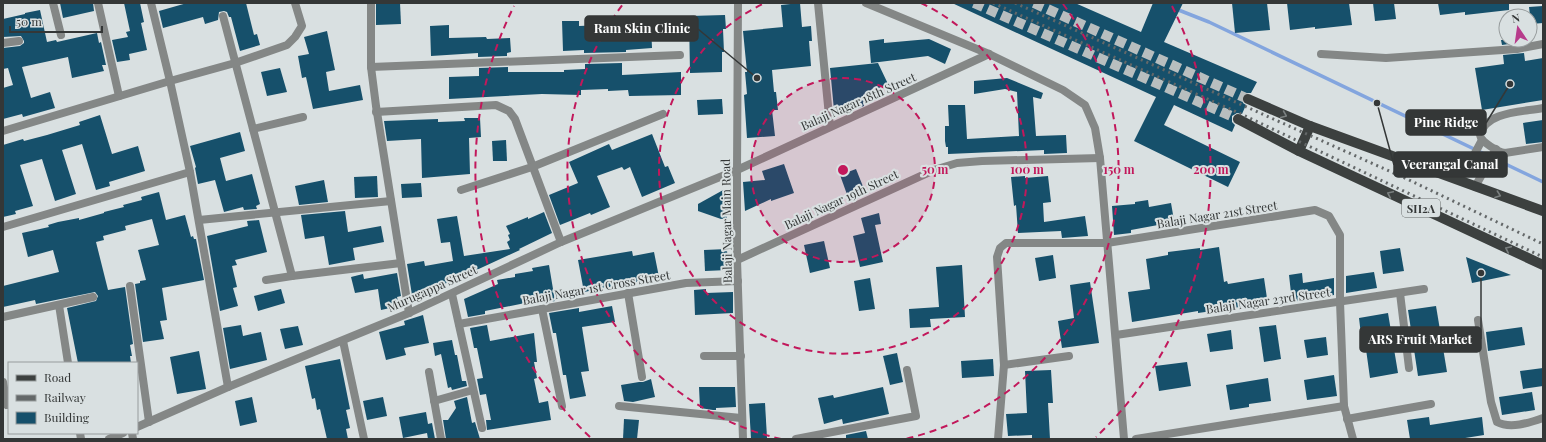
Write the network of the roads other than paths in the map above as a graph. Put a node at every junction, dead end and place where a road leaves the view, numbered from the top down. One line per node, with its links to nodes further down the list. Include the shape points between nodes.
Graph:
1 (53, 3): 10 (street)
2 (98, 3): 20 (street)
3 (151, 3): 19 (street)
4 (295, 3): 17 (street, via 302,26 295,37 287,45)
5 (371, 3): 18 (street)
6 (738, 3): 37 (street, Balaji Nagar Main Road)
7 (818, 3): 27 (street)
8 (866, 3): 14 (street)
9 (224, 16): 17 (street)
10 (61, 34)
11 (19, 41): 12 (street)
12 (3, 43)
13 (1543, 44): 15 (street, via 1517,49 1386,58)
14 (989, 54): 27 (street, Balaji Nagar 18th Street); 35 (street, via 1063,90 1085,105 1095,128)
15 (1321, 54)
16 (680, 55): 18 (street)
17 (235, 63): 19 (street); 29 (street)
18 (371, 67): 23 (street)
19 (170, 81): 20 (street); 38 (street)
20 (119, 96): 30 (street)
21 (1248, 99): 28 (main road, one-way to 28)
22 (1543, 108): 31 (street, via 1506,114 1489,120 1481,131)
23 (376, 112): 36 (street, via 496,105 509,111 515,119); 42 (street)
24 (663, 114): 36 (street)
25 (303, 117): 29 (street)
26 (1238, 119): 33 (main road, SH2A)
27 (830, 126): 37 (street, Balaji Nagar 18th Street)
28 (1310, 126): 33 (main road); 39 (main road)
29 (253, 129): 44 (street)
30 (3, 131)
31 (1482, 140): 34 (street); 39 (street)
32 (1543, 147): 34 (street, via 1500,152)
33 (1299, 151): 51 (main road, SH2A, one-way to 33)
34 (1492, 156): 40 (street)
35 (1100, 158): 48 (street); 49 (street, Balaji Nagar 19th Street, via 957,163 934,170)
36 (532, 167): 41 (street); 47 (street)
37 (737, 170): 47 (street, Murugappa Street); 49 (street, Balaji Nagar Main Road)
38 (190, 172): 45 (street); 46 (street)
39 (1460, 181): 40 (main road)
40 (1475, 186): 43 (main road, one-way to 43)
41 (461, 190)
42 (391, 201): 44 (street); 50 (street)
43 (1543, 211)
44 (275, 212): 45 (street); 52 (street)
45 (199, 220): 80 (street)
46 (3, 227)
47 (561, 242): 59 (street, Murugappa Street)
48 (1107, 243): 61 (street, Balaji Nagar 21st Street, via 1315,210 1329,216 1340,235); 68 (street); 74 (street, Balaji Nagar 21st Street, via 1006,243 1000,248 997,257)
49 (738, 260): 54 (street, Balaji Nagar Main Road)
50 (401, 263): 52 (street); 64 (street)
51 (1543, 265)
52 (292, 276): 53 (street)
53 (266, 280)
54 (738, 281): 57 (street, Balaji Nagar 1st Cross Street, via 686,283); 71 (street, Balaji Nagar Main Road)
55 (130, 286): 91 (street)
56 (1424, 289): 58 (street, Balaji Nagar 23rd Street)
57 (628, 293): 63 (street, Balaji Nagar 1st Cross Street); 78 (street)
58 (1400, 293): 61 (street, Balaji Nagar 23rd Street); 75 (street)
59 (452, 294): 64 (street, Murugappa Street); 67 (street)
60 (93, 297): 62 (street)
61 (1340, 302): 68 (street, Balaji Nagar 23rd Street); 87 (street)
62 (59, 305): 65 (street); 73 (street)
63 (542, 309): 67 (street, Balaji Nagar 1st Cross Street); 85 (street)
64 (409, 313): 69 (street, Murugappa Street)
65 (3, 317)
66 (1478, 320): 89 (street, via 1491,402 1497,422 1504,426)
67 (459, 324): 81 (street)
68 (1116, 335): 101 (street)
69 (343, 341): 80 (street, Murugappa Street); 96 (street)
70 (704, 356): 71 (street)
71 (741, 356): 88 (street, Balaji Nagar Main Road)
72 (1069, 356): 74 (street)
73 (68, 362)
74 (1004, 365): 100 (street, Balaji Nagar 21st Street)
75 (1409, 368)
76 (907, 370): 99 (street, via 916,416)
77 (429, 372): 82 (street)
78 (642, 376)
79 (3, 382): 84 (street)
80 (228, 387): 91 (street, Murugappa Street)
81 (473, 390): 82 (street); 93 (street)
82 (434, 400): 97 (street)
83 (1432, 404): 90 (street)
84 (7, 405)
85 (562, 406)
86 (619, 406): 88 (street)
87 (1344, 406): 90 (street); 102 (street)
88 (741, 418): 98 (street, Balaji Nagar Main Road)
89 (1543, 418)
90 (1347, 419): 103 (street)
91 (149, 422): 92 (street, Murugappa Street)
92 (138, 427)
93 (482, 428)
94 (121, 434): 95 (street)
95 (109, 439)
96 (364, 439)
97 (441, 439)
98 (743, 439)
99 (796, 439)
100 (998, 439)
101 (1124, 439)
102 (1136, 439)
103 (1353, 439)

